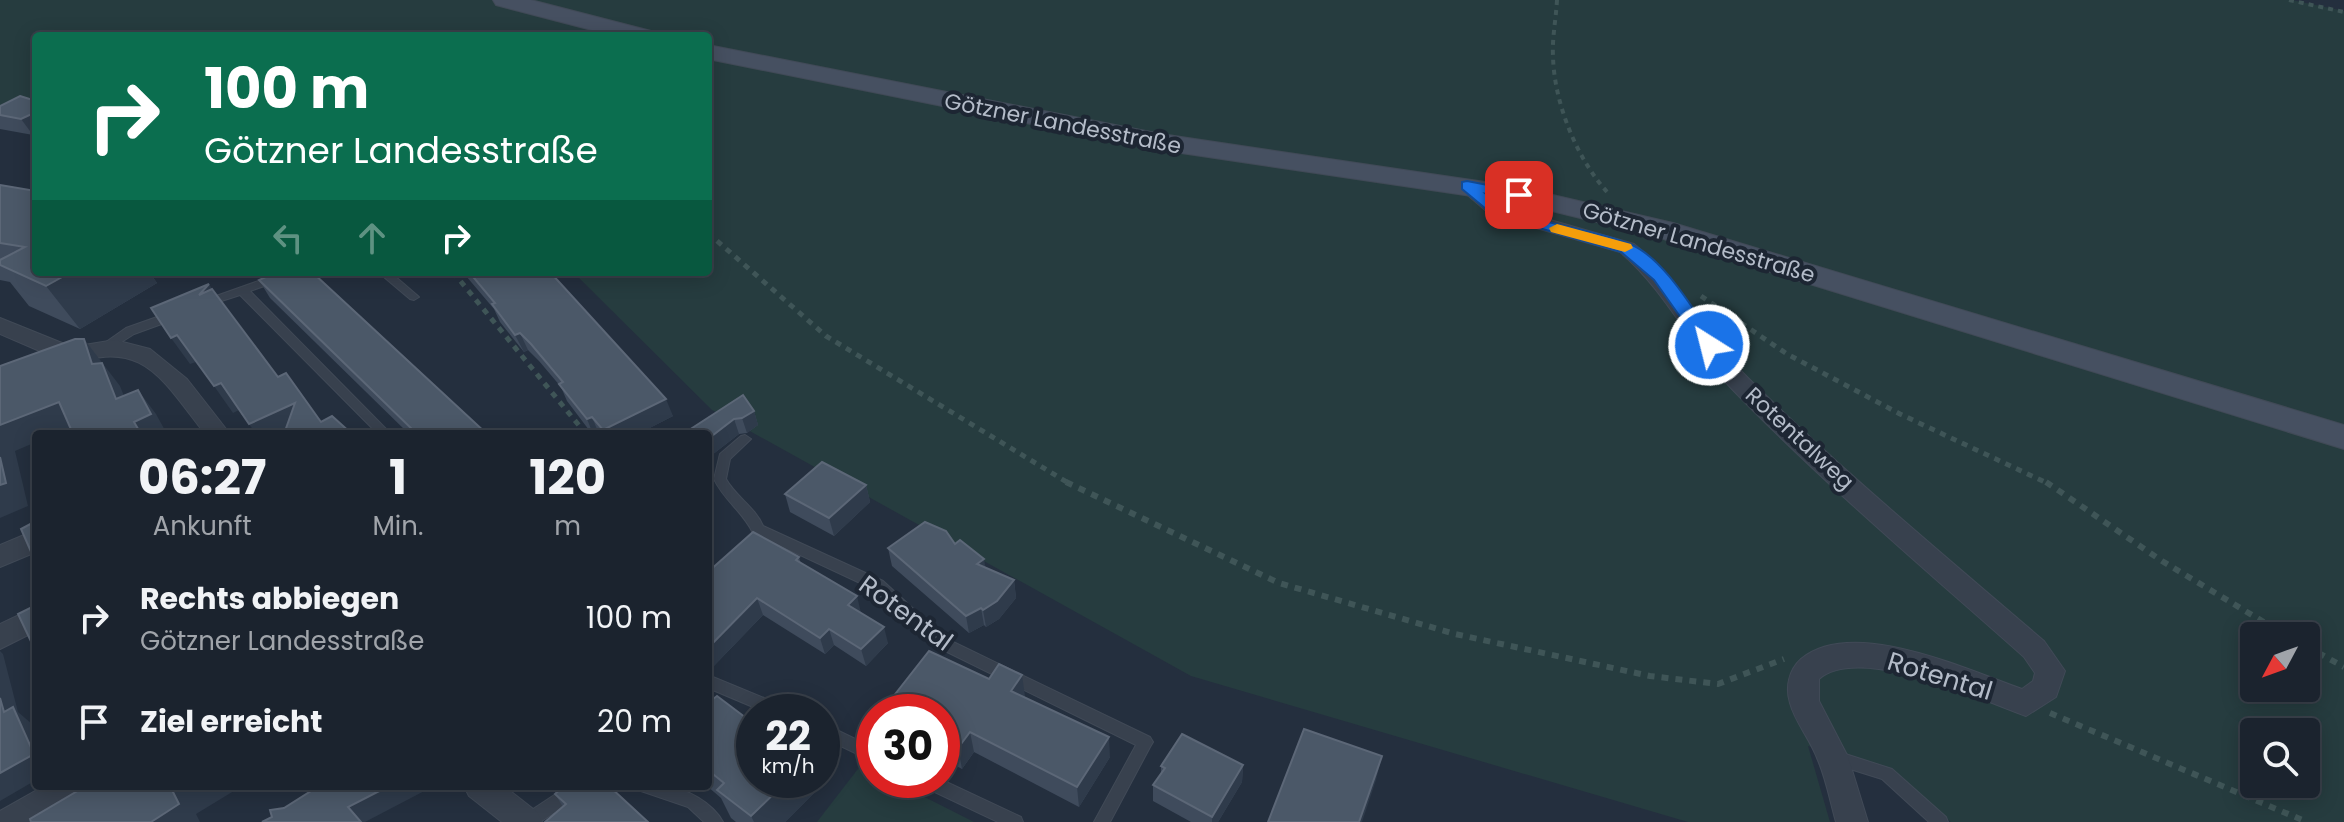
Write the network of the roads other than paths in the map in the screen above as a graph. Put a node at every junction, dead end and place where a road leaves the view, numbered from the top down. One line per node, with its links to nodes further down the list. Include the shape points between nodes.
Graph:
1 (504, 0): 2 (main road)
2 (628, 32)
3 (712, 53): 4 (main road, Götzner Landesstraße, via 1161,142)
4 (1467, 186): 15 (main road, Götzner Landesstraße, via 1663,229); 23 (street, Rotentalweg, via 1498,211 1627,248 1645,261 1735,377 1805,447 2034,649 2050,671 2046,688)
5 (282, 276): 7 (lane)
6 (388, 276): 8 (lane)
7 (242, 290): 10 (lane, via 130,331); 14 (lane)
8 (414, 297)
9 (0, 325): 11 (street)
10 (105, 347): 11 (street); 13 (street, via 131,349 155,365)
11 (72, 356): 12 (street)
12 (0, 384)
13 (215, 430)
14 (381, 430)
15 (2344, 437)
16 (745, 439): 34 (lane, Rotental, via 724,457 720,479 758,529 878,585 940,642 1145,742)
17 (32, 542): 18 (street)
18 (0, 557)
19 (32, 620): 20 (street)
20 (0, 637)
21 (712, 683): 22 (lane)
22 (739, 694)
23 (2026, 703): 24 (street, Rotental, via 1890,658 1824,659 1804,674 1804,702)
24 (1833, 757): 35 (street); 36 (lane, via 1887,774)
25 (66, 790): 30 (street)
26 (485, 790): 31 (street)
27 (575, 790): 31 (lane)
28 (658, 790): 32 (lane, via 693,802)
29 (960, 796): 33 (lane)
30 (11, 822)
31 (527, 822)
32 (715, 822)
33 (1015, 822)
34 (1102, 822)
35 (1852, 822)
36 (1940, 822)

